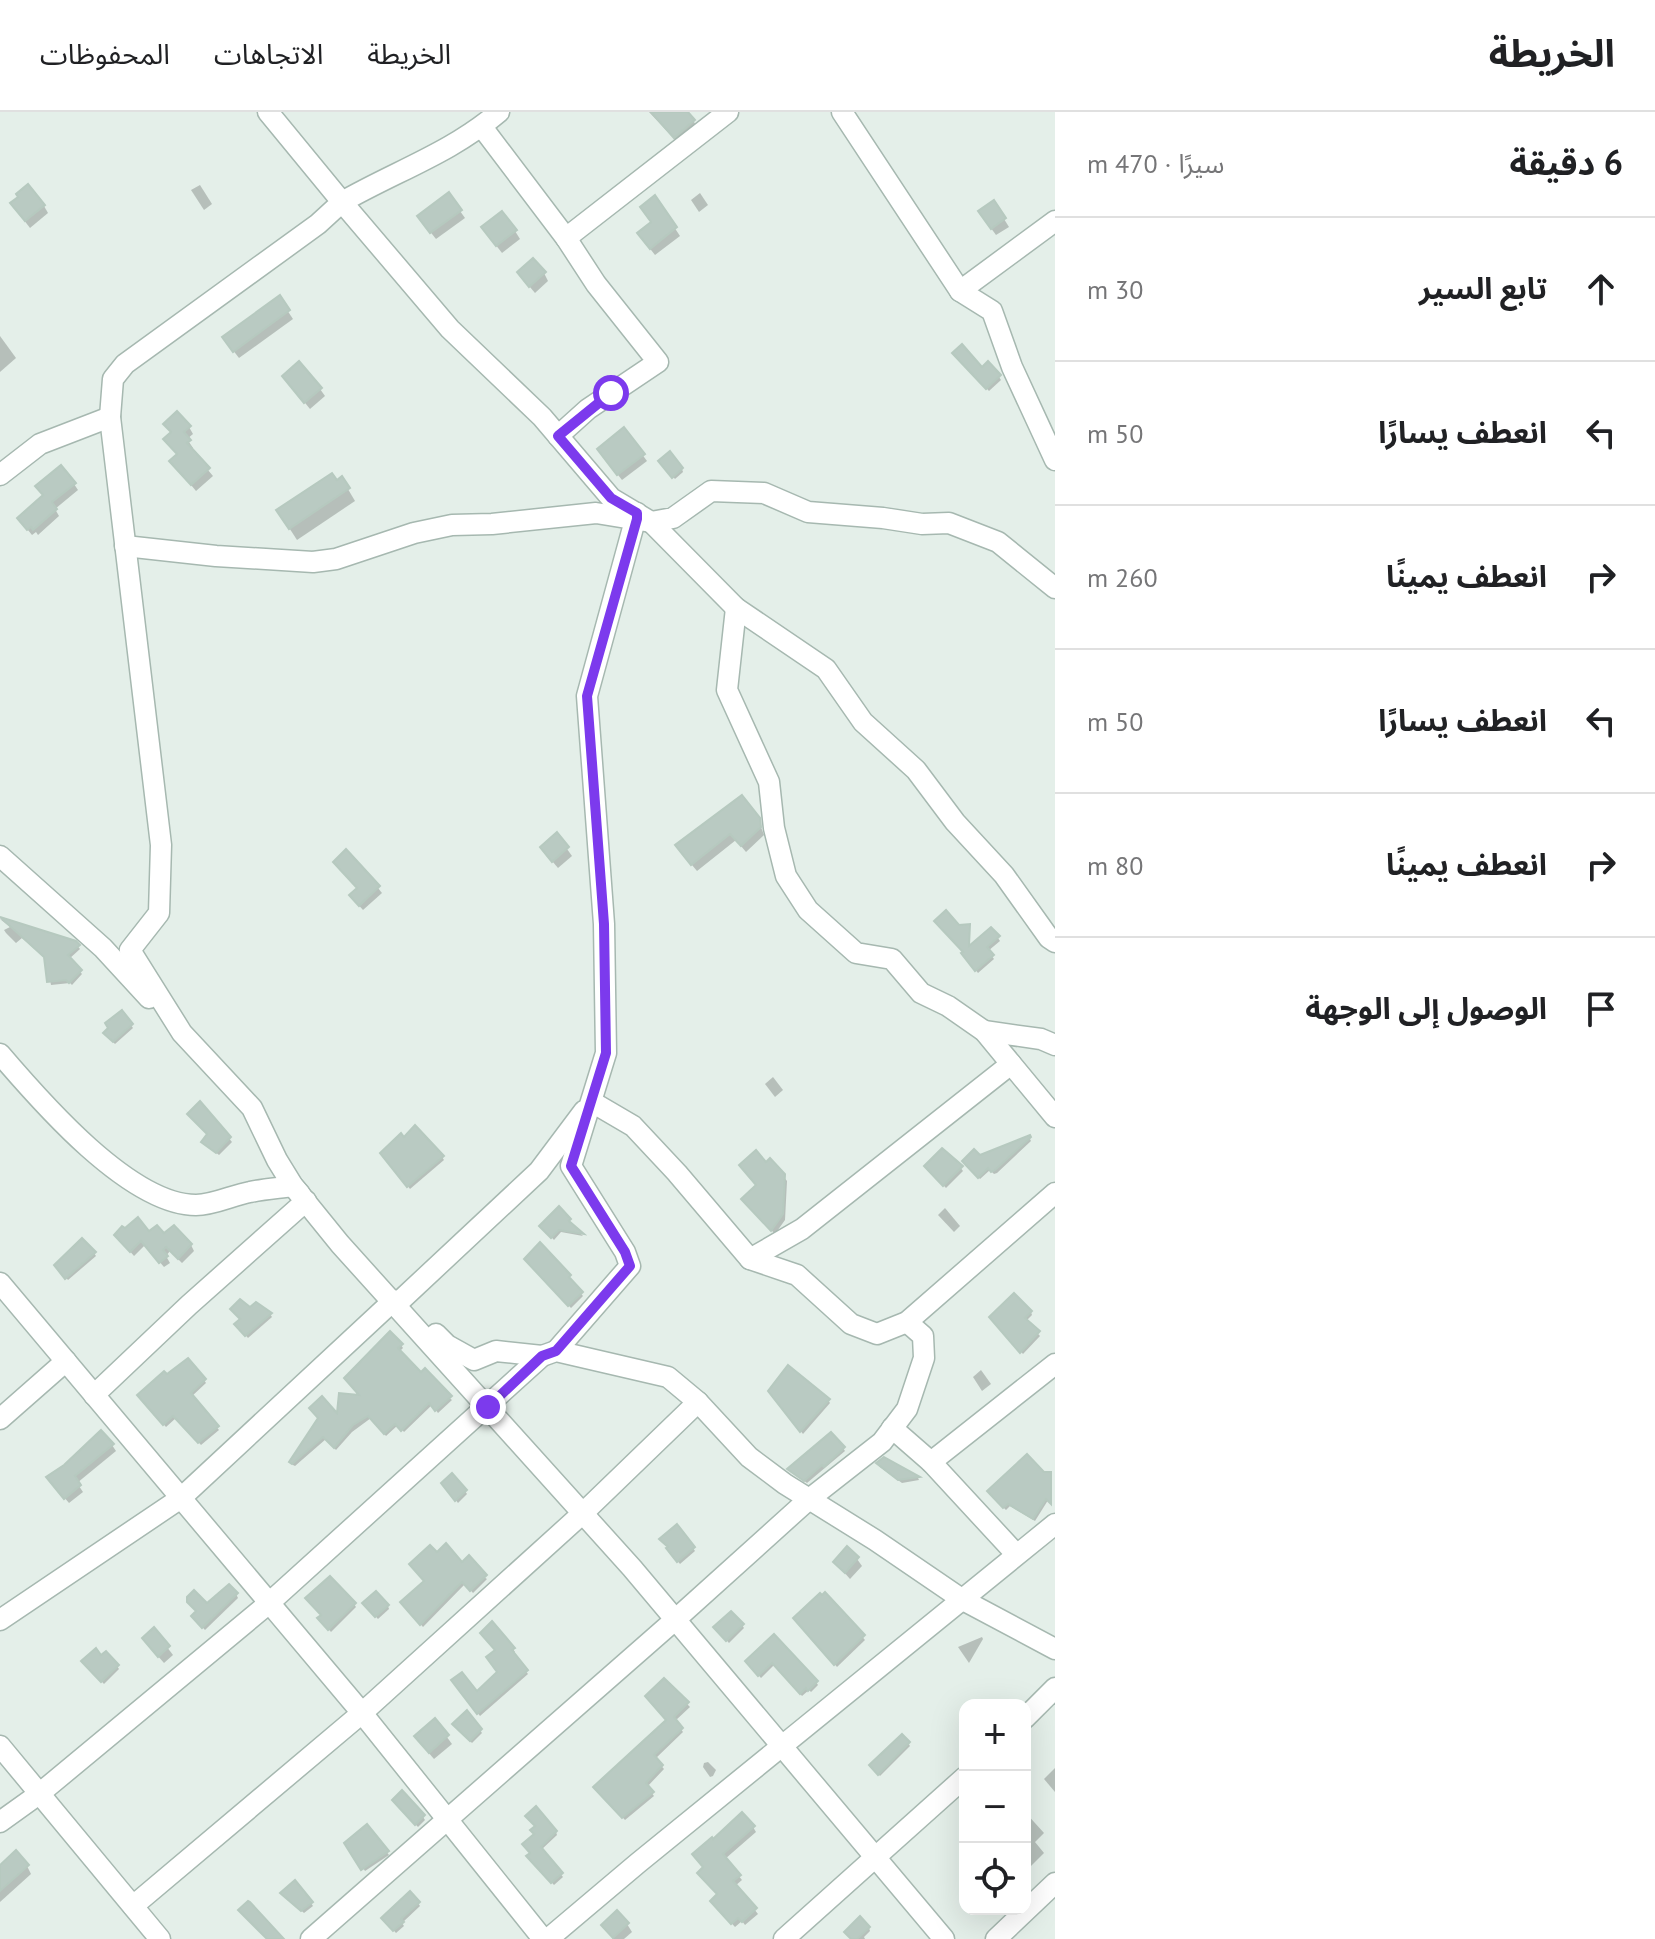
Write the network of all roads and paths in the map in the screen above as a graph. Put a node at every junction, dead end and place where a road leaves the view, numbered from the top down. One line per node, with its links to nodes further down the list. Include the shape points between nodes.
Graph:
1 (268, 112): 6 (street)
2 (499, 112): 5 (street)
3 (728, 112): 8 (street)
4 (842, 112): 9 (street)
5 (482, 127): 6 (street); 8 (street)
6 (342, 202): 10 (street, via 125,364 113,379); 11 (street, via 450,329)
7 (1055, 221): 9 (street)
8 (566, 238): 11 (street, via 658,362)
9 (960, 291): 12 (street, via 992,311)
10 (110, 417): 13 (street, via 40,444); 15 (street)
11 (558, 436): 14 (street, via 611,498)
12 (1055, 460)
13 (0, 475)
14 (642, 518): 15 (street, via 596,513 452,525 313,562); 16 (street, via 673,518 711,491 764,493 808,512 949,523 998,542); 17 (street); 25 (street, via 587,696 604,924 606,1053)
15 (125, 546): 21 (street, via 161,845 159,913 130,950)
16 (1055, 588)
17 (736, 608): 19 (street, via 826,669 863,722 916,770); 20 (street, via 727,690 769,782 786,876 808,910 856,953 892,959 921,993)
18 (0, 856): 21 (street, via 103,948)
19 (1055, 942)
20 (984, 1031): 22 (street); 24 (street)
21 (182, 1033): 28 (street, via 252,1108)
22 (1055, 1045)
23 (0, 1054): 28 (street, via 119,1174 148,1190 198,1205 254,1191)
24 (1011, 1064): 26 (street); 29 (street, via 802,1229)
25 (592, 1102): 29 (street, via 633,1126); 31 (street, via 539,1171); 33 (street, via 571,1166 630,1266)
26 (1055, 1117)
27 (1055, 1193): 32 (street)
28 (300, 1194): 31 (street, via 387,1280); 36 (street)
29 (750, 1259): 32 (street, via 797,1275 851,1324 877,1334)
30 (0, 1283): 34 (street)
31 (397, 1300): 33 (street, via 447,1345 474,1360 496,1351); 38 (street); 42 (street)
32 (907, 1322): 40 (street, via 923,1336 924,1358 907,1409)
33 (549, 1353): 37 (street, via 668,1377); 38 (street)
34 (66, 1361): 36 (street); 39 (street)
35 (1055, 1364): 41 (street)
36 (94, 1395): 42 (street)
37 (698, 1402): 43 (street, via 749,1457); 44 (street)
38 (488, 1407): 44 (street); 48 (street)
39 (0, 1419)
40 (892, 1428): 41 (street); 43 (street, via 882,1442)
41 (931, 1462): 46 (street)
42 (181, 1498): 48 (street); 50 (street)
43 (808, 1500): 47 (street); 49 (street)
44 (583, 1513): 49 (street); 54 (street)
45 (1055, 1524): 46 (street)
46 (1016, 1554): 47 (street)
47 (963, 1600): 51 (street); 56 (street)
48 (268, 1604): 54 (street); 58 (street)
49 (676, 1619): 56 (street); 60 (street)
50 (0, 1620)
51 (1055, 1649)
52 (1055, 1688): 53 (street)
53 (1031, 1712)
54 (362, 1713): 60 (street); 63 (street)
55 (0, 1746): 58 (street)
56 (782, 1746): 61 (street); 66 (street)
57 (959, 1782): 61 (street)
58 (39, 1794): 59 (street); 63 (street)
59 (5, 1813)
60 (448, 1821): 65 (street); 66 (street)
61 (875, 1857): 67 (street); 68 (street)
62 (1055, 1883): 69 (street)
63 (133, 1906): 64 (street)
64 (160, 1939)
65 (311, 1939)
66 (546, 1939)
67 (784, 1939)
68 (944, 1939)
69 (996, 1939)

